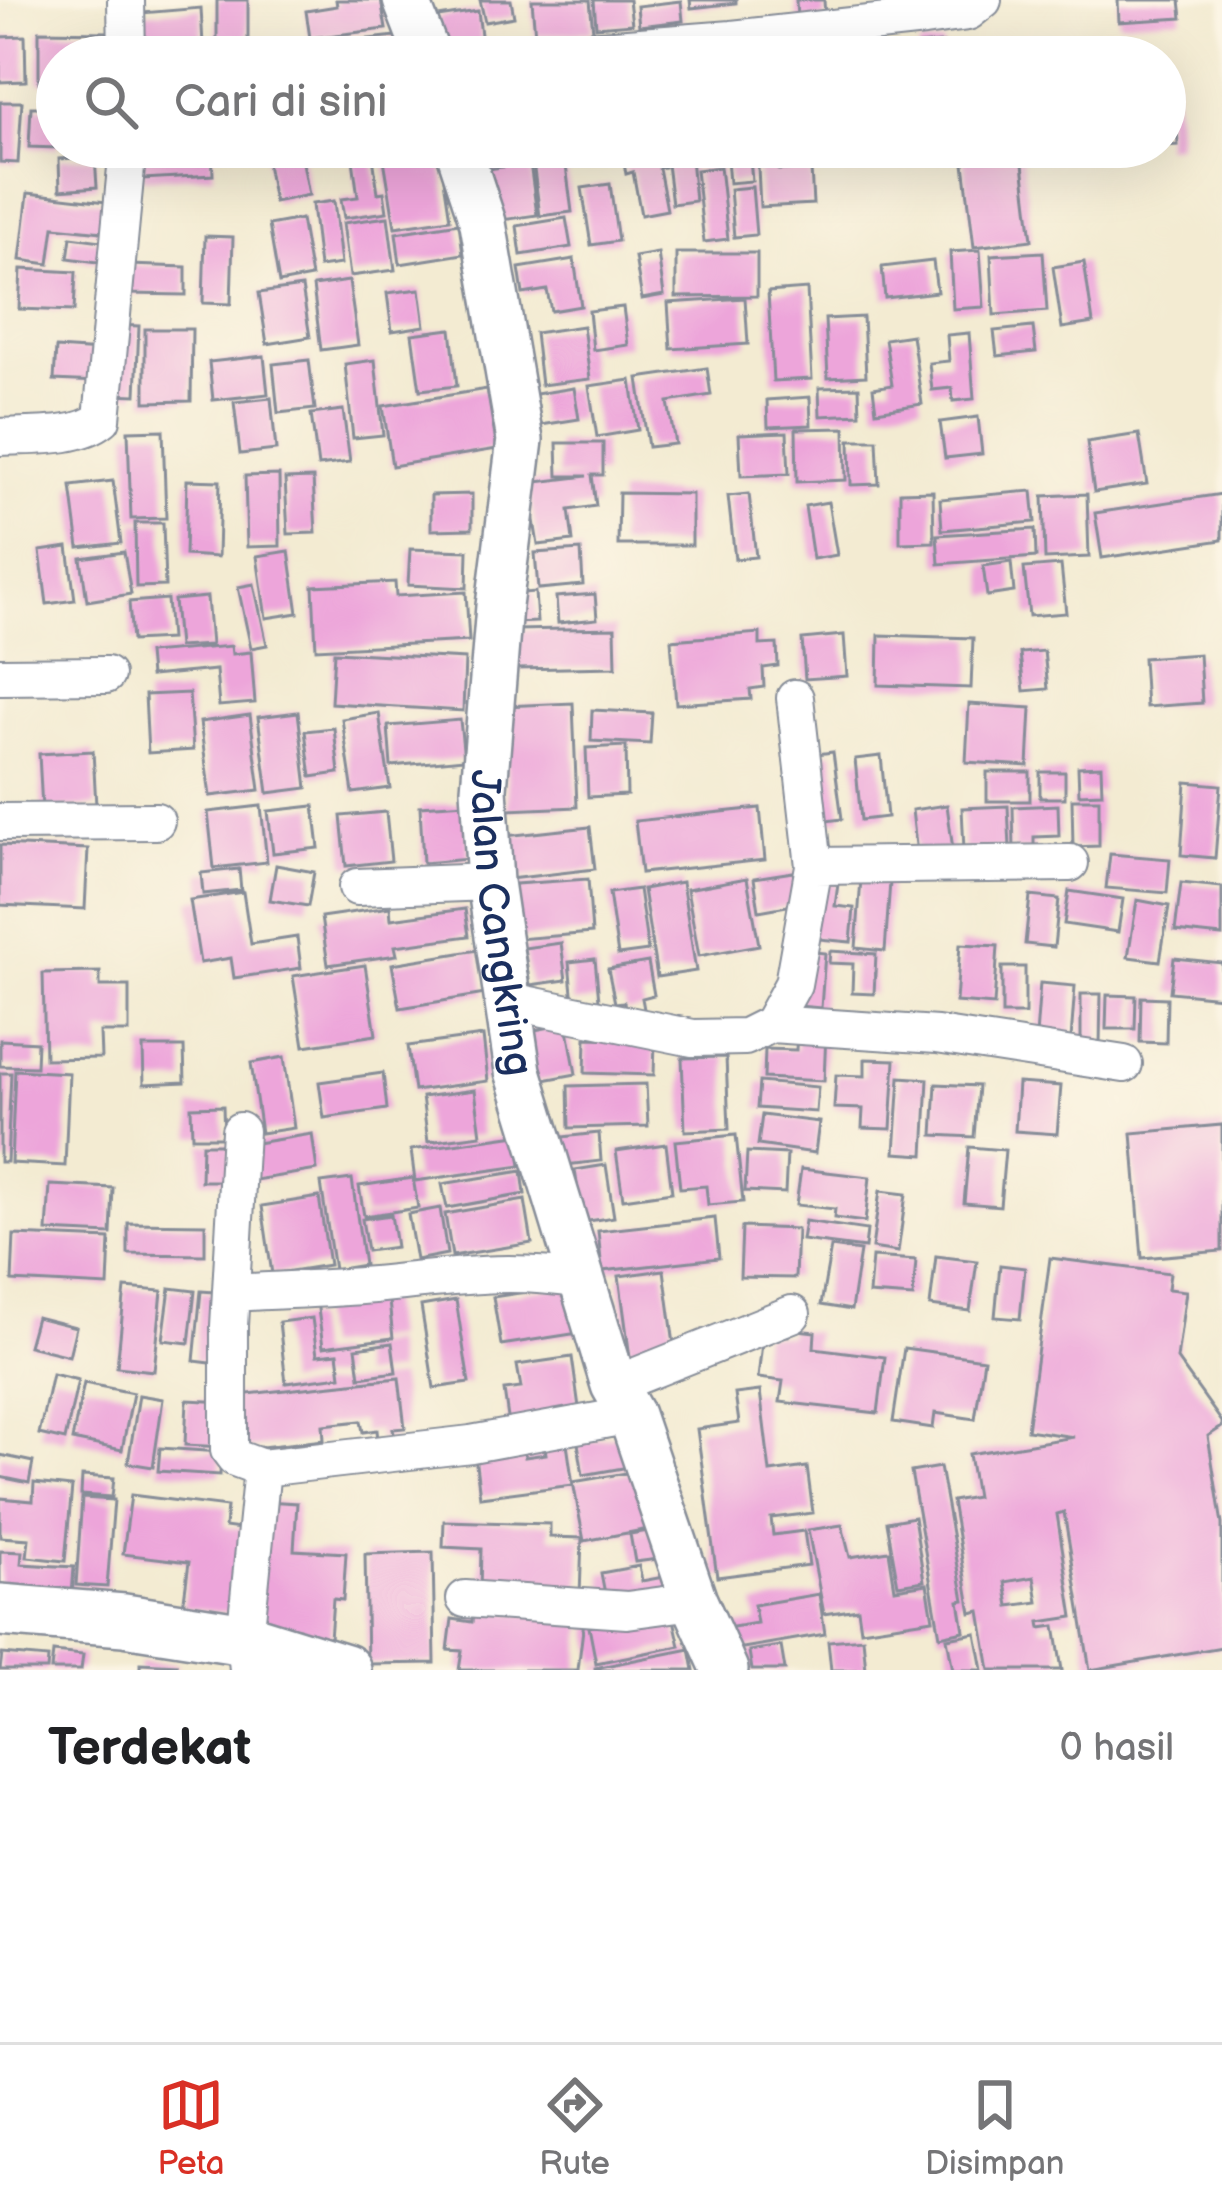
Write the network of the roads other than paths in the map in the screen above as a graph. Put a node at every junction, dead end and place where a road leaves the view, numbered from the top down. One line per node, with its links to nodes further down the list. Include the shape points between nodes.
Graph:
1 (126, 0): 4 (street)
2 (406, 0): 5 (street)
3 (982, 0): 6 (street, via 968,12)
4 (127, 36)
5 (420, 36)
6 (767, 36)
7 (126, 168): 9 (street, via 102,419 54,434)
8 (465, 168): 17 (street, Jalan Cangkring, via 483,223 520,440 484,789)
9 (0, 437)
10 (106, 675): 11 (street)
11 (0, 676)
12 (795, 698): 16 (street)
13 (156, 821): 14 (street)
14 (0, 822)
15 (1070, 863): 16 (street)
16 (814, 866): 20 (street, via 794,984)
17 (490, 882): 18 (street); 19 (street, Jalan Cangkring)
18 (357, 887)
19 (505, 1000): 20 (street, via 693,1038 745,1036); 23 (street, Jalan Cangkring)
20 (771, 1024): 21 (street, via 937,1035)
21 (1124, 1064)
22 (240, 1131): 24 (street)
23 (580, 1280): 24 (street, via 490,1272); 26 (street, Jalan Cangkring)
24 (233, 1293): 27 (street, via 229,1450)
25 (792, 1314): 26 (street)
26 (622, 1400): 27 (street, via 471,1444); 29 (street, Jalan Cangkring)
27 (262, 1468): 31 (street)
28 (465, 1599): 29 (street, via 627,1610)
29 (694, 1601): 33 (street, Jalan Cangkring)
30 (0, 1610): 31 (main road, via 124,1620)
31 (247, 1654): 32 (main road)
32 (345, 1670)
33 (725, 1670)

